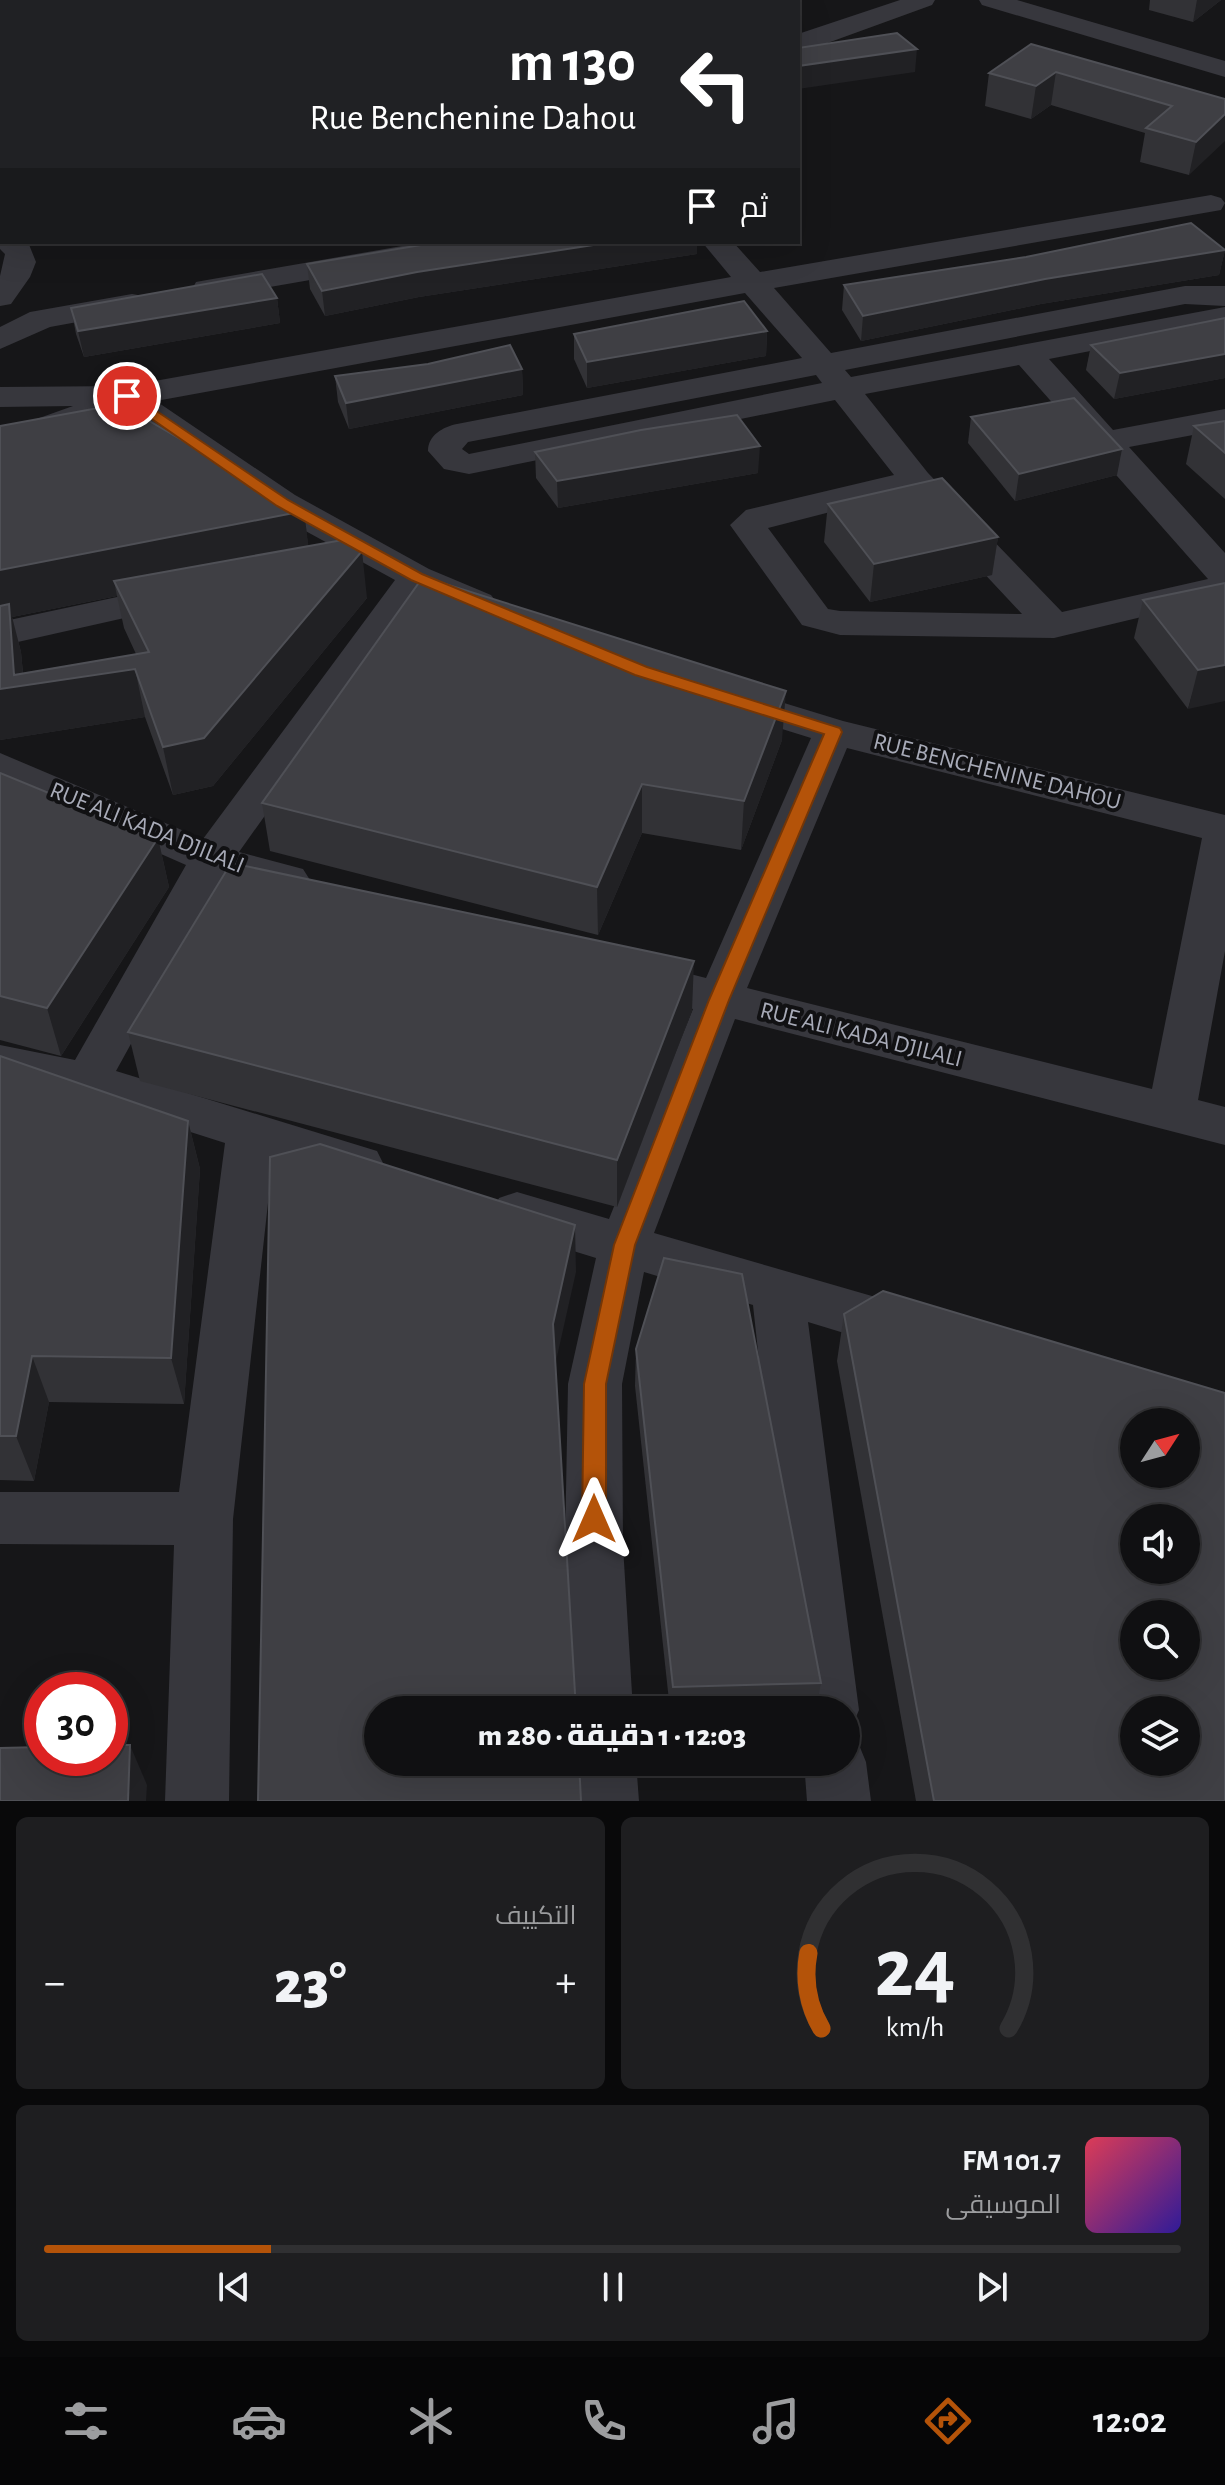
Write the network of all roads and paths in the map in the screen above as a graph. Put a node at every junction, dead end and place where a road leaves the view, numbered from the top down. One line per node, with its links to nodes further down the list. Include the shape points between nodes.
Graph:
1 (923, 0): 3 (street)
2 (991, 0): 4 (street)
3 (800, 42)
4 (1225, 69)
5 (1220, 204): 9 (street)
6 (12, 244): 10 (street, via 21,258 19,272)
7 (466, 244): 13 (street, via 41,319)
8 (719, 244): 9 (street)
9 (754, 282): 15 (street); 16 (street)
10 (0, 297)
11 (1225, 297): 15 (street, via 1185,295)
12 (1225, 316): 14 (street)
13 (0, 339)
14 (1026, 353): 15 (street); 19 (street)
15 (832, 375): 15 (street, via 457,434 445,444 445,451 456,462 469,464); 21 (street)
16 (127, 396): 17 (street); 20 (street); 22 (street, via 282,503)
17 (0, 397)
18 (1225, 419): 19 (street)
19 (1107, 441): 24 (street)
20 (0, 443)
21 (916, 480): 29 (street); 29 (street, via 748,525 815,617 840,623)
22 (371, 552): 23 (street); 25 (street)
23 (325, 562)
24 (1225, 575)
25 (416, 577): 28 (street); 35 (street)
26 (217, 586): 30 (street)
27 (1225, 586): 29 (street)
28 (514, 618)
29 (1054, 626)
30 (0, 634)
31 (700, 690): 32 (street, RUE BENCHENINE DAHOU)
32 (834, 732): 34 (street, RUE BENCHENINE DAHOU); 38 (street)
33 (0, 767): 35 (street, RUE ALI KADA DJILALI)
34 (1225, 830): 41 (street)
35 (211, 859): 36 (street, RUE ALI KADA DJILALI); 40 (street)
36 (334, 893)
37 (596, 966): 38 (street, RUE ALI KADA DJILALI)
38 (719, 1000): 41 (street, RUE ALI KADA DJILALI); 46 (street)
39 (0, 1063): 40 (street)
40 (87, 1081): 43 (street)
41 (1172, 1112): 42 (street, RUE ALI KADA DJILALI)
42 (1225, 1126)
43 (251, 1133): 44 (street); 50 (street)
44 (401, 1178)
45 (475, 1200): 46 (street)
46 (624, 1245): 47 (street); 51 (street, via 595,1384 594,1546)
47 (778, 1292): 48 (street); 52 (street)
48 (942, 1339)
49 (0, 1518): 50 (street)
50 (204, 1519): 55 (street)
51 (601, 1696)
52 (826, 1696)
53 (606, 1776): 56 (street)
54 (836, 1776): 57 (street)
55 (197, 1801)
56 (607, 1801)
57 (839, 1801)

